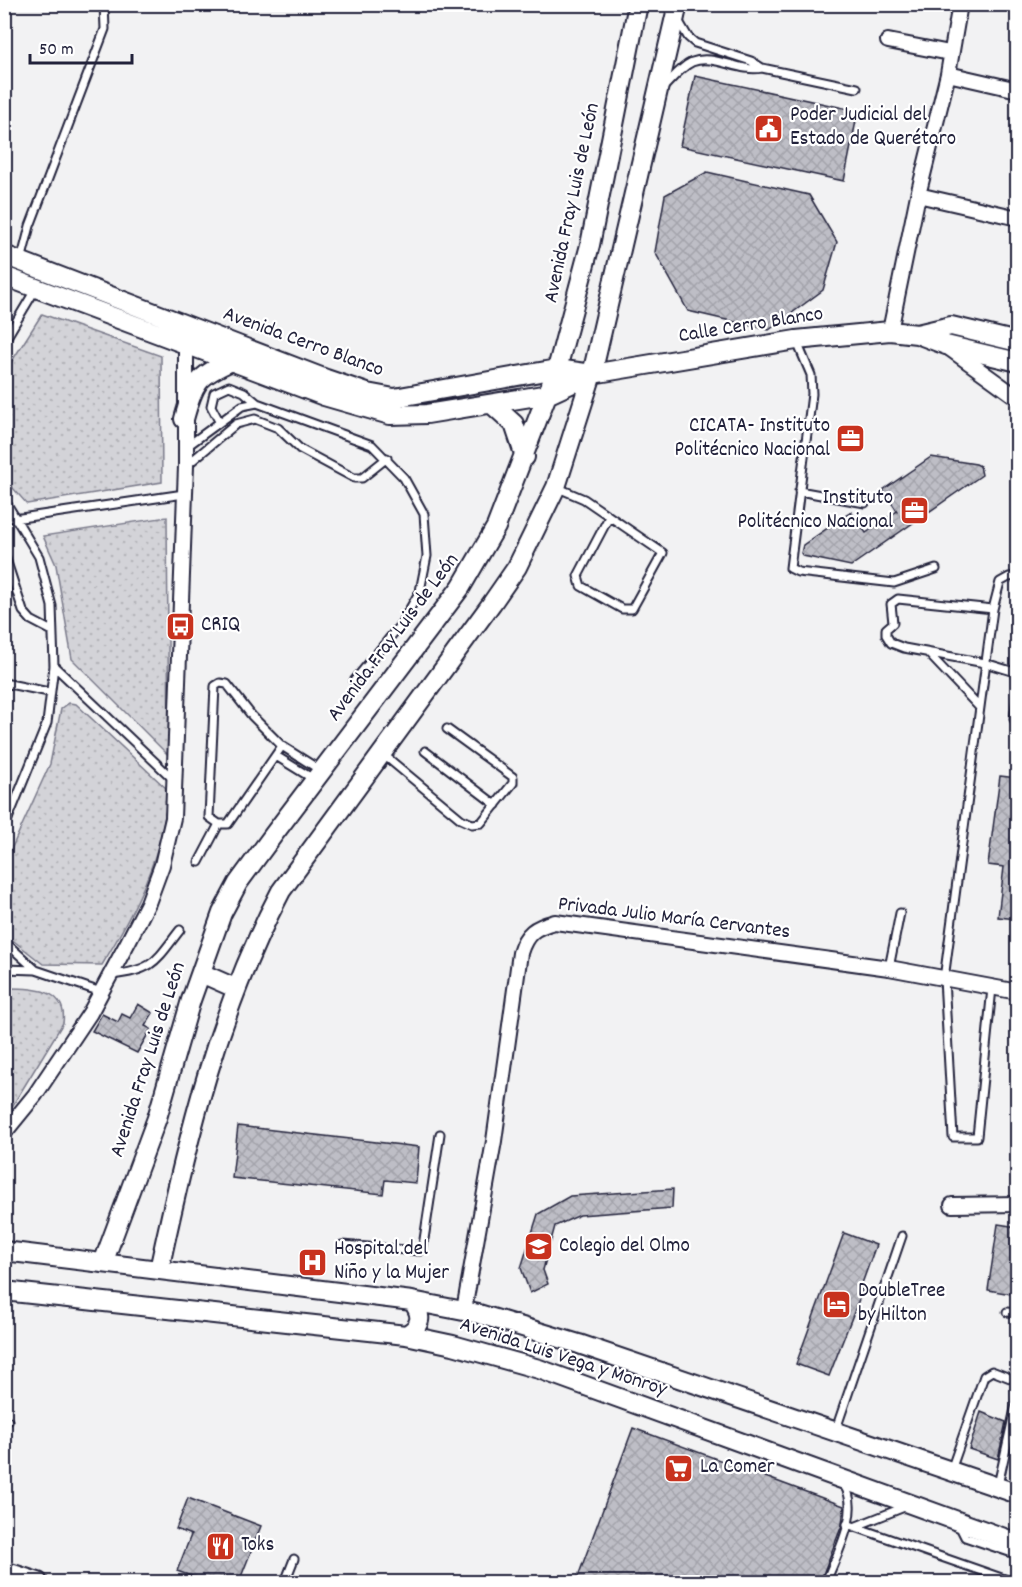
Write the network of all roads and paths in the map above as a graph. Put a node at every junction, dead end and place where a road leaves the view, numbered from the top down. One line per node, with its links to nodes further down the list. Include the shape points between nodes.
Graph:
1 (104, 4): 14 (lane, via 105,29 30,226)
2 (638, 4): 27 (main road, Avenida Fray Luis de León, via 590,244)
3 (960, 4): 6 (street)
4 (677, 10): 7 (lane, via 688,37 695,43 752,61); 11 (main road)
5 (888, 41): 6 (street)
6 (950, 54): 8 (street)
7 (762, 68): 9 (lane); 11 (lane, via 750,71 711,61 693,62)
8 (948, 74): 10 (street); 12 (street)
9 (857, 88)
10 (1017, 90)
11 (657, 94): 28 (main road)
12 (918, 195): 13 (street); 18 (street)
13 (1017, 218)
14 (13, 258): 27 (main road, Avenida Cerro Blanco, via 367,393 394,398 413,396)
15 (4, 276): 16 (main road, Avenida Cerro Blanco)
16 (37, 288): 21 (lane); 23 (main road, Avenida Cerro Blanco)
17 (951, 326): 19 (main road, Calle Cerro Blanco); 22 (main road, Calle Cerro Blanco); 24 (street)
18 (890, 331): 19 (main road, Calle Cerro Blanco); 20 (main road, Calle Cerro Blanco)
19 (916, 334): 24 (main road, Calle Cerro Blanco)
20 (796, 340): 28 (main road, Calle Cerro Blanco); 42 (lane, via 811,375 813,394)
21 (4, 342)
22 (1017, 342)
23 (186, 344): 25 (main road, Avenida Cerro Blanco); 34 (street)
24 (946, 345): 26 (main road, Calle Cerro Blanco); 30 (street)
25 (232, 361): 32 (main road, Avenida Cerro Blanco, via 366,410 390,415); 34 (main road, via 199,380)
26 (1017, 362)
27 (557, 369): 28 (main road, Avenida Cerro Blanco); 29 (main road, Avenida Fray Luis de León)
28 (592, 374): 29 (main road, Avenida Cerro Blanco); 41 (main road)
29 (549, 394): 32 (main road, Avenida Cerro Blanco); 38 (main road, Avenida Fray Luis de León)
30 (1017, 398)
31 (257, 403): 33 (lane); 35 (lane, via 242,406); 35 (lane, via 229,386 214,393 211,406)
32 (493, 405): 38 (main road, via 514,424)
33 (287, 414): 36 (lane); 39 (lane, via 372,445)
34 (184, 419): 37 (street)
35 (219, 421): 37 (lane)
36 (278, 428): 39 (lane, via 300,449 354,477 362,478); 40 (lane, via 255,419 236,424)
37 (184, 449): 40 (street)
38 (525, 457): 68 (main road, Avenida Fray Luis de León, via 476,566)
39 (387, 458): 57 (lane, via 404,478 424,514 427,556 420,591 401,624)
40 (186, 466): 43 (street)
41 (556, 487): 46 (lane, via 584,499); 66 (main road, via 517,567)
42 (798, 491): 45 (lane); 49 (lane, via 792,570 894,583)
43 (184, 494): 47 (lane); 69 (street)
44 (4, 500): 47 (lane)
45 (865, 503)
46 (609, 517): 46 (lane, via 578,576 581,585 622,609 632,609 663,553)
47 (14, 519): 52 (lane, via 39,557 52,606)
48 (4, 553): 52 (lane, via 23,611)
49 (936, 569)
50 (1017, 576): 51 (lane, via 1000,582)
51 (993, 609): 53 (lane, via 898,599 891,604 893,623 885,635 891,643); 54 (lane)
52 (52, 631): 55 (lane)
53 (928, 653): 54 (lane); 61 (lane)
54 (985, 663): 56 (lane); 61 (lane)
55 (54, 666): 60 (lane); 69 (lane)
56 (1017, 673)
57 (354, 681)
58 (4, 683): 60 (lane)
59 (1017, 691): 62 (lane)
60 (49, 692): 72 (lane, via 47,723)
61 (979, 707): 82 (lane)
62 (1017, 726)
63 (447, 729): 70 (lane, via 513,777 513,783)
64 (282, 746): 67 (lane); 68 (lane); 71 (lane, via 227,684 215,686 209,818)
65 (425, 751): 70 (lane)
66 (382, 753): 70 (lane, via 461,819 481,823); 83 (main road, via 281,891)
67 (276, 756): 68 (lane); 71 (lane, via 228,824)
68 (319, 776): 80 (main road, Avenida Fray Luis de León, via 238,883 222,913)
69 (175, 781): 81 (street, via 173,818 162,865 148,903)
70 (496, 805)
71 (219, 824): 73 (lane)
72 (4, 829)
73 (199, 862)
74 (900, 913): 77 (lane)
75 (180, 930): 81 (lane, via 154,964 135,973)
76 (4, 941): 79 (lane)
77 (889, 968): 82 (street, Privada Julio María Cervantes); 98 (street, Privada Julio María Cervantes, via 555,922 533,929 520,953 494,1142)
78 (4, 969): 79 (lane)
79 (36, 970): 85 (lane)
80 (201, 973): 83 (main road); 94 (main road, Avenida Fray Luis de León, via 157,1118)
81 (109, 976): 85 (street)
82 (944, 979): 84 (street, Privada Julio María Cervantes); 84 (lane, via 953,1137 977,1137)
83 (235, 988): 95 (main road, via 208,1065)
84 (992, 988): 86 (street, Privada Julio María Cervantes)
85 (101, 992): 87 (street, via 35,1095)
86 (1017, 992)
87 (4, 1133)
88 (440, 1134): 92 (lane, via 420,1251)
89 (1017, 1204): 90 (street)
90 (952, 1205)
91 (902, 1236): 104 (lane)
92 (342, 1245)
93 (4, 1251): 94 (main road, Avenida Luis Vega y Monroy)
94 (103, 1263): 95 (main road, Avenida Luis Vega y Monroy)
95 (159, 1270): 97 (main road, Avenida Luis Vega y Monroy)
96 (4, 1291): 101 (main road, Avenida Luis Vega y Monroy)
97 (412, 1301): 98 (main road, Avenida Luis Vega y Monroy); 101 (main road, via 420,1311 420,1319)
98 (464, 1310): 104 (main road, Avenida Luis Vega y Monroy, via 579,1344)
99 (1006, 1312): 100 (lane)
100 (1017, 1313)
101 (406, 1335): 106 (main road, Avenida Luis Vega y Monroy, via 538,1369)
102 (1017, 1384): 105 (lane, via 992,1371 984,1376)
103 (1017, 1395): 107 (lane)
104 (835, 1432): 105 (main road, Avenida Luis Vega y Monroy)
105 (951, 1471): 107 (main road, Avenida Luis Vega y Monroy)
106 (837, 1478): 109 (main road, Avenida Luis Vega y Monroy); 111 (lane, via 850,1494)
107 (998, 1487): 108 (main road, Avenida Luis Vega y Monroy)
108 (1017, 1491)
109 (912, 1504): 110 (main road, Avenida Luis Vega y Monroy); 111 (lane)
110 (957, 1521): 112 (main road, Avenida Luis Vega y Monroy); 113 (lane, via 965,1537)
111 (850, 1526): 118 (lane); 119 (lane)
112 (1017, 1543)
113 (1017, 1555)
114 (294, 1559): 117 (lane)
115 (4, 1571): 116 (main road)
116 (38, 1582)
117 (285, 1582)
118 (826, 1582)
119 (1012, 1582)

